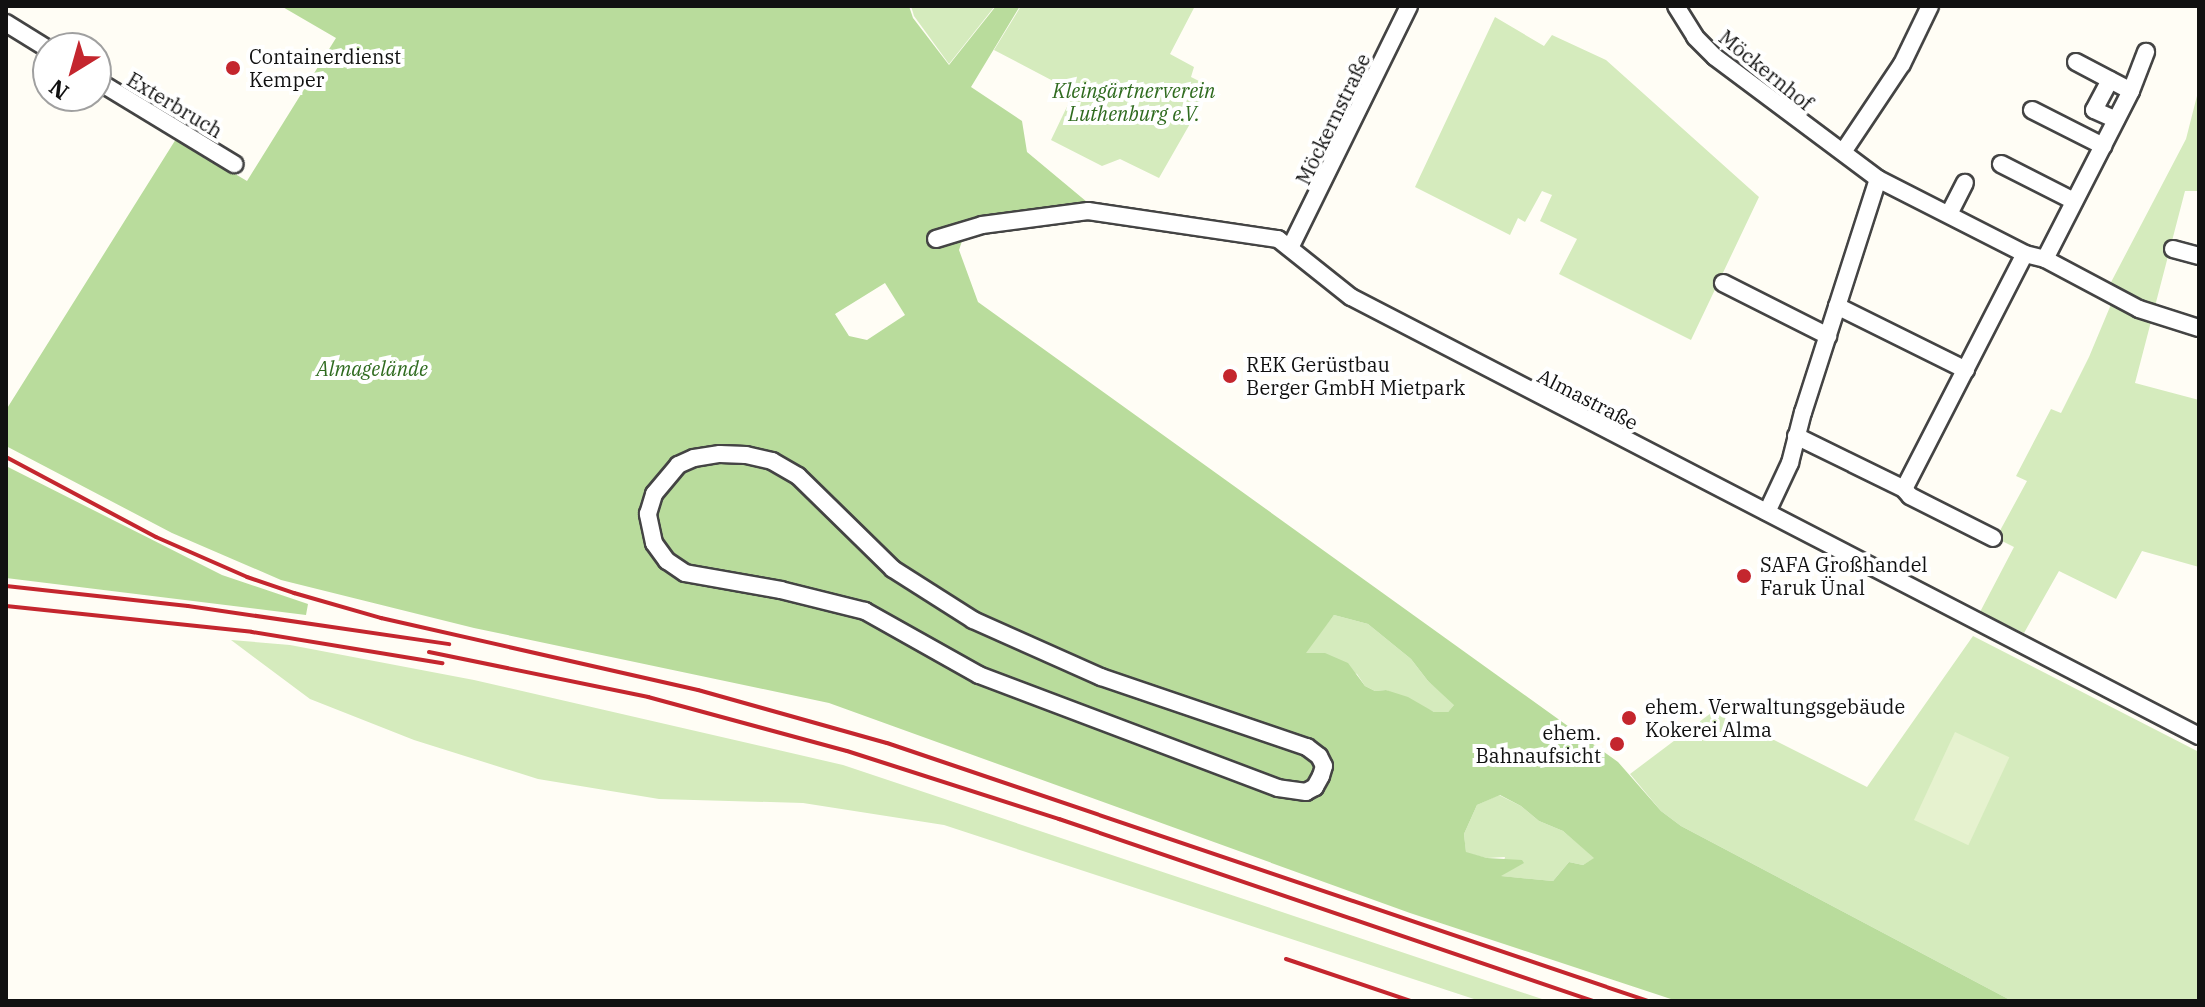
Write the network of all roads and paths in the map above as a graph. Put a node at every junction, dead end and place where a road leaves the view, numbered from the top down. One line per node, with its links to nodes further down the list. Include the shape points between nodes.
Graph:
1 (1409, 6): 22 (street, Möckernstraße)
2 (1676, 6): 14 (street, Möckernhof, via 1704,48)
3 (1930, 6): 14 (street, via 1902,64)
4 (6, 23): 5 (street)
5 (32, 39)
6 (2146, 52): 10 (street)
7 (2076, 62): 8 (street)
8 (2110, 80): 10 (street); 12 (street, via 2094,110)
9 (112, 90): 15 (street, Exterbruch)
10 (2131, 91): 12 (street)
11 (2032, 110): 13 (street)
12 (2116, 120): 13 (street)
13 (2103, 146): 19 (street)
14 (1843, 152): 17 (street, Möckernhof)
15 (234, 164)
16 (2001, 164): 19 (street)
17 (1878, 179): 20 (street, Möckernhof); 28 (street)
18 (1965, 183): 20 (street)
19 (2074, 201): 26 (street)
20 (1949, 214): 24 (street, Möckernhof)
21 (936, 239): 22 (street, Almastraße, via 982,225 1088,211 1235,231 1278,239)
22 (1290, 248): 34 (street, Almastraße, via 1351,297)
23 (2173, 249): 25 (street)
24 (2025, 254): 26 (street, Möckernhof); 31 (street)
25 (2199, 256)
26 (2045, 259): 29 (street, Möckernhof, via 2139,309)
27 (1723, 283): 30 (street)
28 (1837, 306): 30 (street); 31 (street)
29 (2199, 328)
30 (1828, 336): 32 (street)
31 (1966, 370): 33 (street)
32 (1796, 436): 33 (street); 34 (street, via 1790,463)
33 (1904, 489): 35 (street)
34 (1767, 512): 36 (street, Almastraße)
35 (1993, 538)
36 (2199, 736)
37 (1319, 756): 37 (street, via 1284,736 1101,677 973,620 893,569 826,500 772,461 746,455 694,458 678,465 654,494 648,514 654,543 685,573 865,611 979,675 1278,788 1306,792 1315,787 1324,766)

